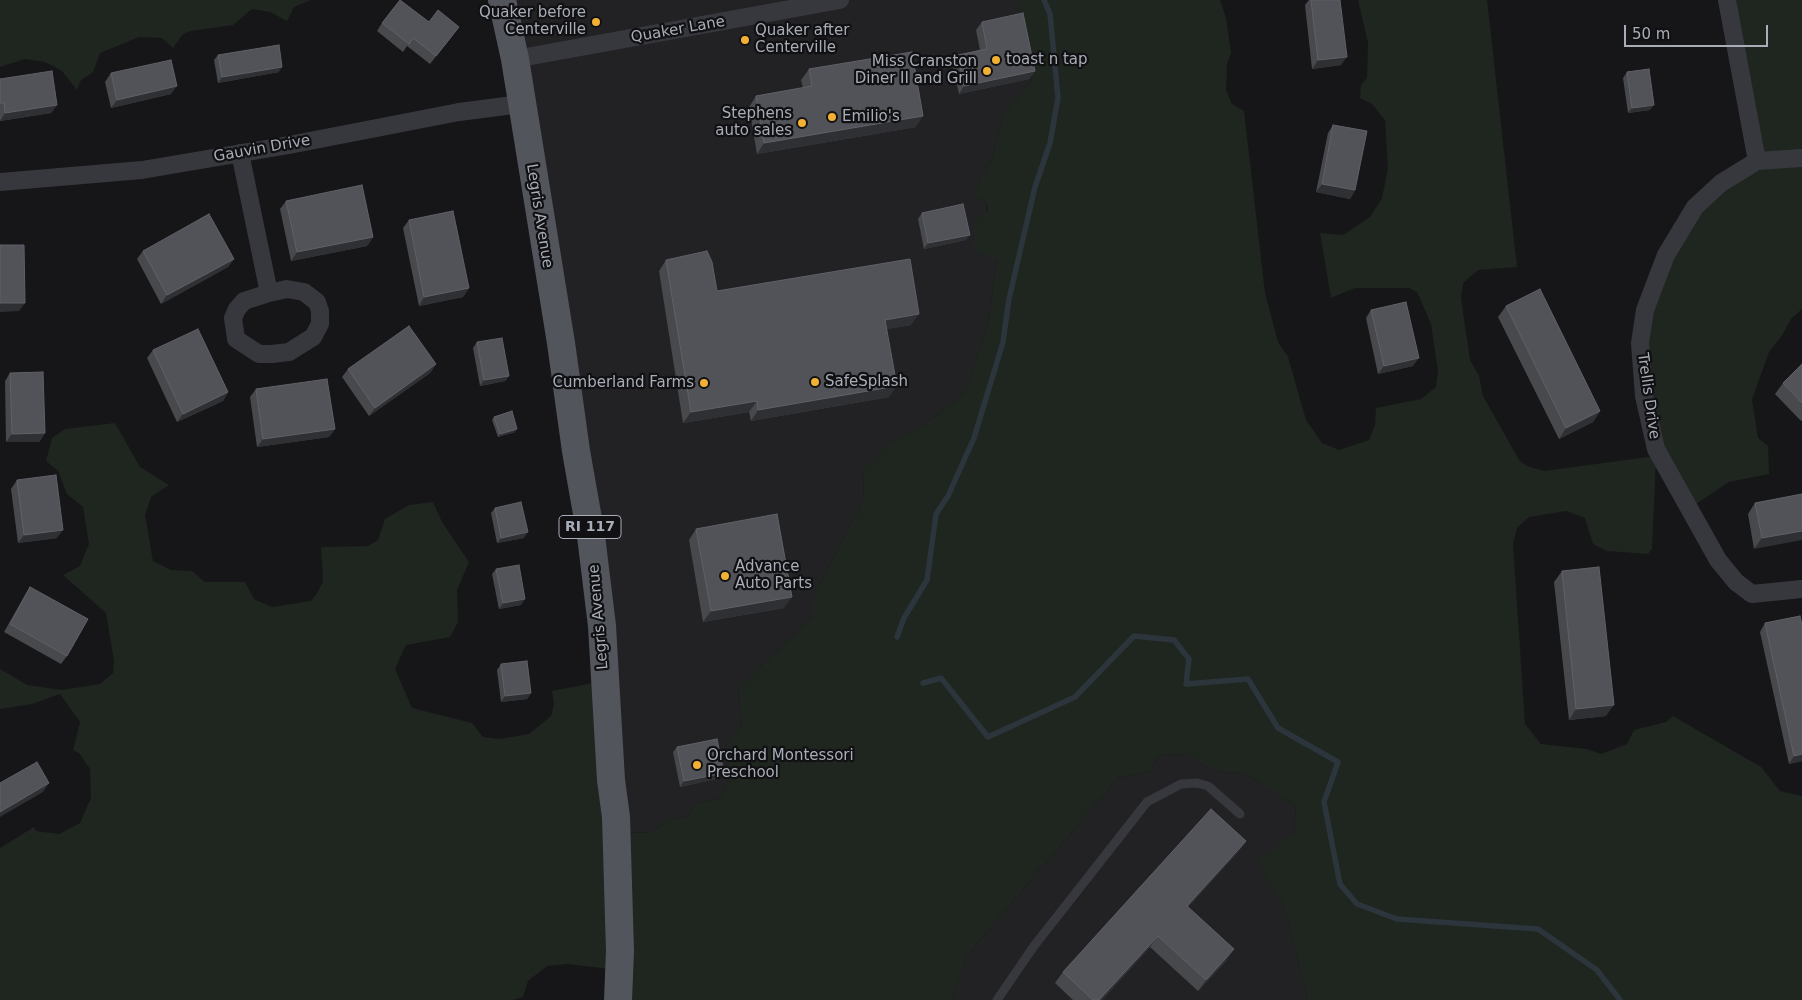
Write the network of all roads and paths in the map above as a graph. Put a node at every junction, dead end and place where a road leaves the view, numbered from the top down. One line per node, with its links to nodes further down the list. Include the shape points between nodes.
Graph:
1 (502, 0): 4 (main road, RI 117)
2 (840, 0): 4 (street, Quaker Lane)
3 (1727, 0): 8 (street)
4 (515, 59): 5 (main road, Legris Avenue / RI 117)
5 (521, 104): 6 (street, Gauvin Drive, via 459,112); 13 (main road, Legris Avenue / RI 117, via 591,536 602,626 616,816 620,951)
6 (240, 153): 9 (street, Gauvin Drive, via 142,170); 10 (street)
7 (1802, 158): 8 (street, Trellis Drive)
8 (1757, 161): 11 (street, Trellis Drive, via 1721,183 1696,207 1666,255 1646,310 1640,343 1644,396 1656,449 1718,560 1736,582 1752,594)
9 (0, 182)
10 (269, 292): 10 (street, via 244,301 236,309 233,318 236,339 259,354 289,352 313,337 320,324 317,302 304,292 287,289)
11 (1802, 589)
12 (1240, 814): 14 (lane, via 1208,786 1197,784 1181,784 1147,802 1034,946)
13 (618, 1000)
14 (997, 1000)

